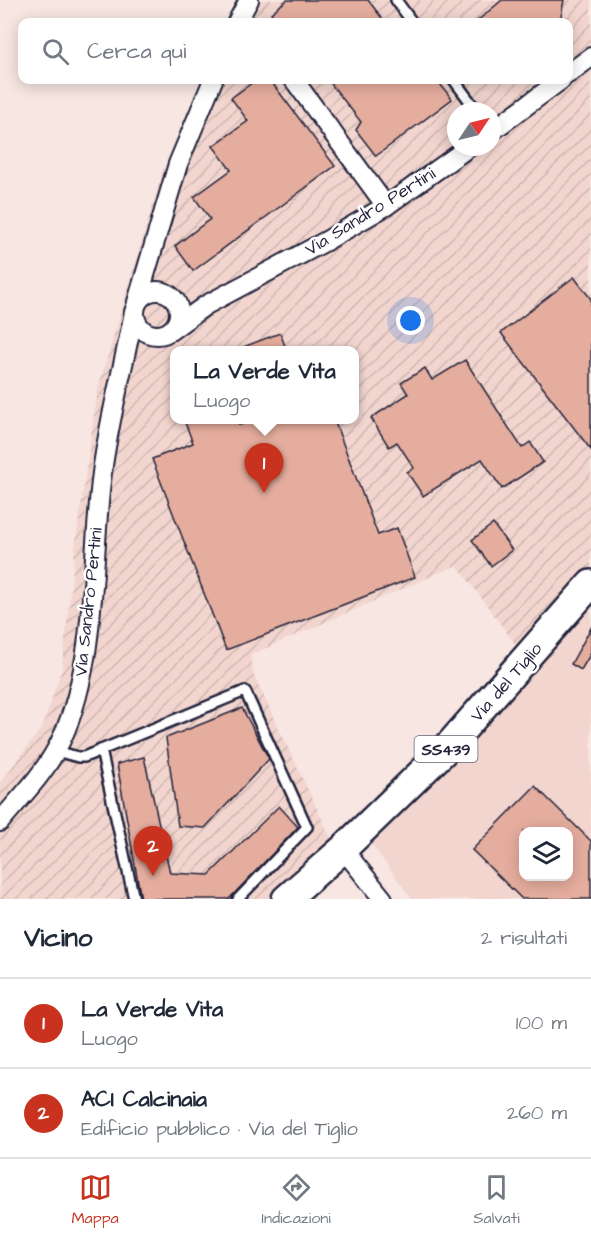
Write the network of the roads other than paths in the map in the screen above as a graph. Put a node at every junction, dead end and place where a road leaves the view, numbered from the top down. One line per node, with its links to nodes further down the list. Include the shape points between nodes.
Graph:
1 (396, 0): 2 (lane)
2 (409, 18)
3 (591, 57): 4 (street)
4 (573, 70)
5 (211, 84): 13 (street, Via Sandro Pertini, via 178,164)
6 (297, 84): 12 (street)
7 (457, 84): 9 (lane)
8 (555, 84): 10 (street)
9 (470, 102)
10 (501, 123)
11 (456, 156): 12 (street, Via Sandro Pertini)
12 (386, 206): 15 (street, Via Sandro Pertini)
13 (148, 264): 14 (street, via 154,283); 16 (street, Via Sandro Pertini)
14 (168, 294): 15 (street, via 184,303); 16 (street, via 150,292); 17 (street, via 179,309 179,318)
15 (206, 305): 17 (street, Via Sandro Pertini)
16 (136, 307): 17 (street, via 141,329 153,335); 18 (street, Via Sandro Pertini)
17 (165, 333): 18 (street, Via Sandro Pertini, via 137,347)
18 (125, 361): 21 (street, Via Sandro Pertini, via 102,474 83,666 69,721)
19 (591, 584): 23 (main road, Via del Tiglio / SS439, via 444,751)
20 (101, 750): 21 (lane, via 84,757); 24 (lane, via 244,691 306,827); 25 (lane)
21 (56, 751): 22 (street, Via Sandro Pertini)
22 (0, 822)
23 (343, 849): 26 (main road, Via del Tiglio / SS439); 27 (street)
24 (244, 897)
25 (134, 899)
26 (286, 899)
27 (383, 899)

